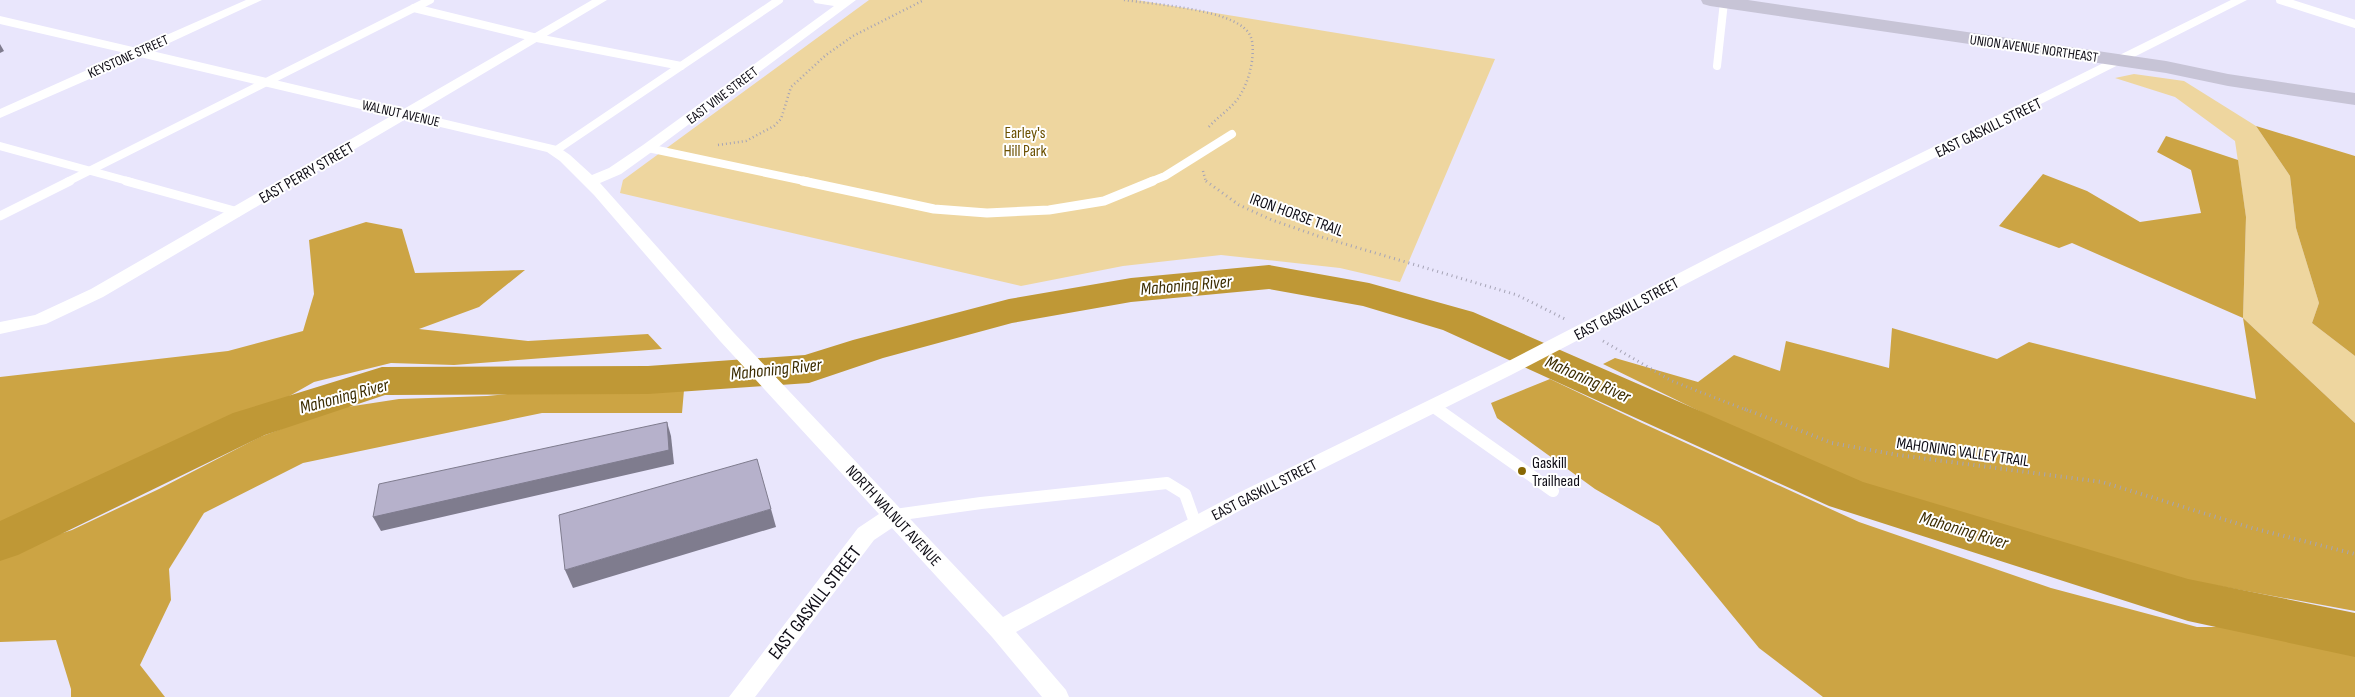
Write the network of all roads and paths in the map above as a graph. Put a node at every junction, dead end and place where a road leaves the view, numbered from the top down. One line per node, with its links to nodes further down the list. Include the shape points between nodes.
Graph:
1 (256, 0): 18 (street, KEYSTONE STREET)
2 (430, 0): 12 (lane)
3 (601, 0): 17 (street, EAST PERRY STREET)
4 (779, 0): 20 (lane)
5 (819, 0): 11 (street)
6 (924, 0): 29 (path, via 853,36 826,55 791,87 781,119 774,126 746,140)
7 (1124, 0): 33 (path, via 1193,10 1228,20 1245,29 1252,39 1254,52 1247,82 1239,97 1209,126 1198,143)
8 (2241, 0): 19 (street, EAST GASKILL STREET)
9 (2280, 0): 15 (lane)
10 (1717, 1): 19 (main road, UNION AVENUE NORTHEAST); 21 (lane)
11 (848, 2): 31 (street, EAST VINE STREET)
12 (414, 8): 17 (lane); 23 (lane)
13 (0, 20): 14 (street, WALNUT AVENUE)
14 (18, 24): 16 (street); 18 (street, WALNUT AVENUE)
15 (2355, 24)
16 (0, 32)
17 (537, 38): 20 (lane); 27 (street, EAST PERRY STREET)
18 (138, 52): 23 (street, WALNUT AVENUE); 26 (street, KEYSTONE STREET)
19 (2121, 60): 22 (main road, UNION AVENUE NORTHEAST); 39 (street, EAST GASKILL STREET)
20 (681, 66): 32 (lane)
21 (1717, 66)
22 (2166, 67): 24 (main road, UNION AVENUE NORTHEAST, via 2232,71); 25 (main road, UNION AVENUE NORTHEAST)
23 (268, 82): 27 (street, WALNUT AVENUE); 34 (lane)
24 (2355, 89)
25 (2355, 99)
26 (0, 114)
27 (405, 114): 32 (street, WALNUT AVENUE); 36 (street, EAST PERRY STREET)
28 (1232, 134): 33 (lane)
29 (715, 145)
30 (0, 146): 34 (lane)
31 (648, 148): 33 (lane, via 934,209 987,213 1049,210 1104,201 1165,176); 35 (street, EAST VINE STREET, via 615,172)
32 (555, 151): 35 (street, WALNUT AVENUE)
33 (1198, 156): 39 (path, IRON HORSE TRAIL, via 1203,161 1206,182 1239,204 1272,220 1517,295 1553,312)
34 (88, 172): 36 (lane); 37 (lane)
35 (590, 182): 40 (street, WALNUT AVENUE)
36 (238, 212): 38 (street, EAST PERRY STREET, via 51,316)
37 (0, 216)
38 (2, 328)
39 (1580, 332): 41 (street, EAST GASKILL STREET); 45 (path, MAHONING VALLEY TRAIL, via 1672,381 1832,443 2102,482 2252,528)
40 (727, 337): 43 (street, NORTH WALNUT AVENUE)
41 (1432, 406): 42 (lane); 44 (street, EAST GASKILL STREET)
42 (1553, 491)
43 (895, 515): 44 (lane, via 1167,483 1185,494); 46 (street, NORTH WALNUT AVENUE); 47 (street, EAST GASKILL STREET, via 866,534)
44 (1196, 525): 46 (street, EAST GASKILL STREET)
45 (2355, 554)
46 (1000, 630): 48 (street, NORTH WALNUT AVENUE)
47 (741, 697)
48 (1057, 697)

